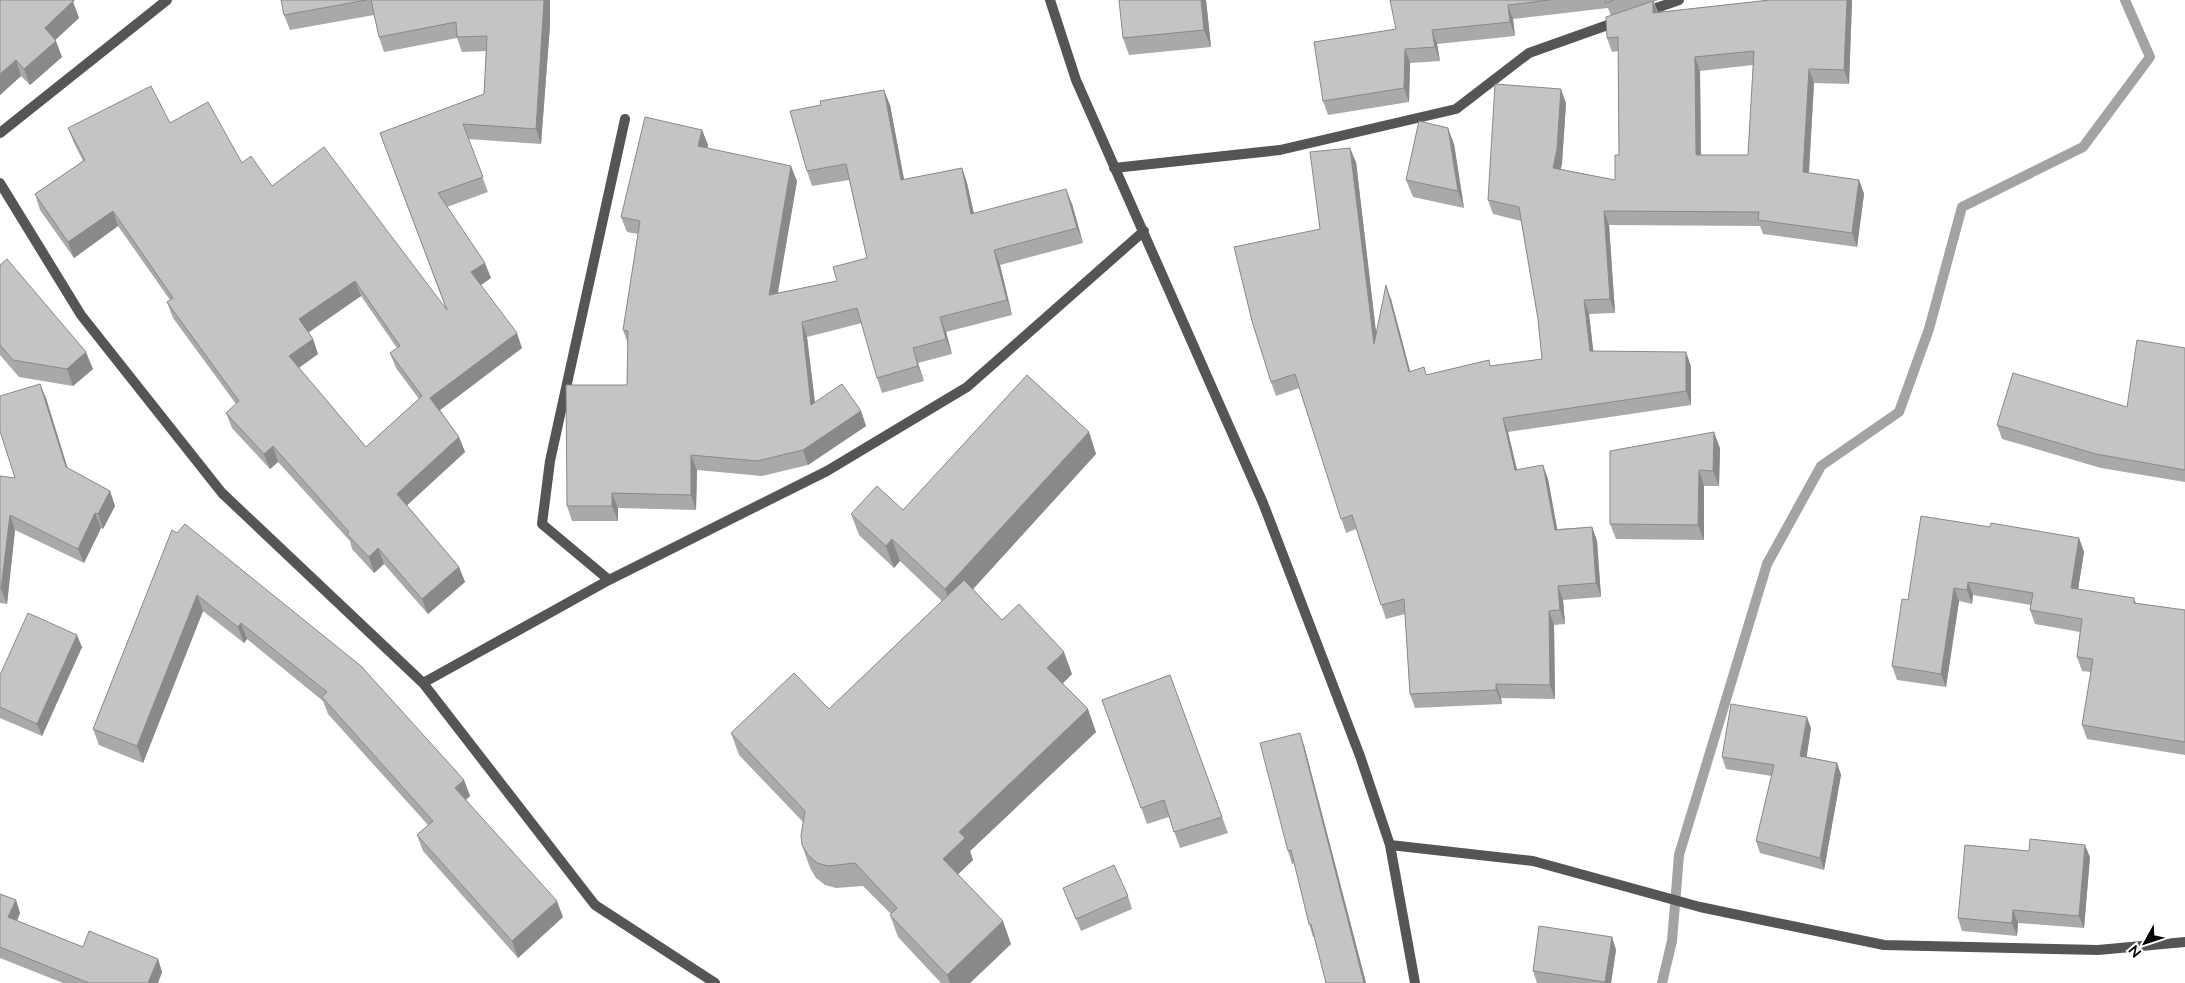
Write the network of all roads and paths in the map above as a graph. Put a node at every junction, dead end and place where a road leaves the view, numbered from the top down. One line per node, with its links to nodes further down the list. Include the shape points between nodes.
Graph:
1 (167, 0): 5 (street)
2 (1050, 0): 6 (street, via 1076,80)
3 (1679, 0): 6 (street, via 1529,53 1456,109 1280,150)
4 (625, 119): 9 (street, via 550,461 542,524)
5 (0, 133)
6 (1114, 168): 8 (street)
7 (0, 183): 10 (street, via 81,315 222,493)
8 (1144, 232): 9 (street, via 968,387 827,471); 11 (street, via 1263,503 1360,756)
9 (609, 580): 10 (street)
10 (423, 683): 13 (street, via 595,906)
11 (1390, 845): 12 (street, via 1533,861 1700,907 1884,945 2098,950); 14 (street)
12 (2185, 942)
13 (716, 983)
14 (1415, 983)

